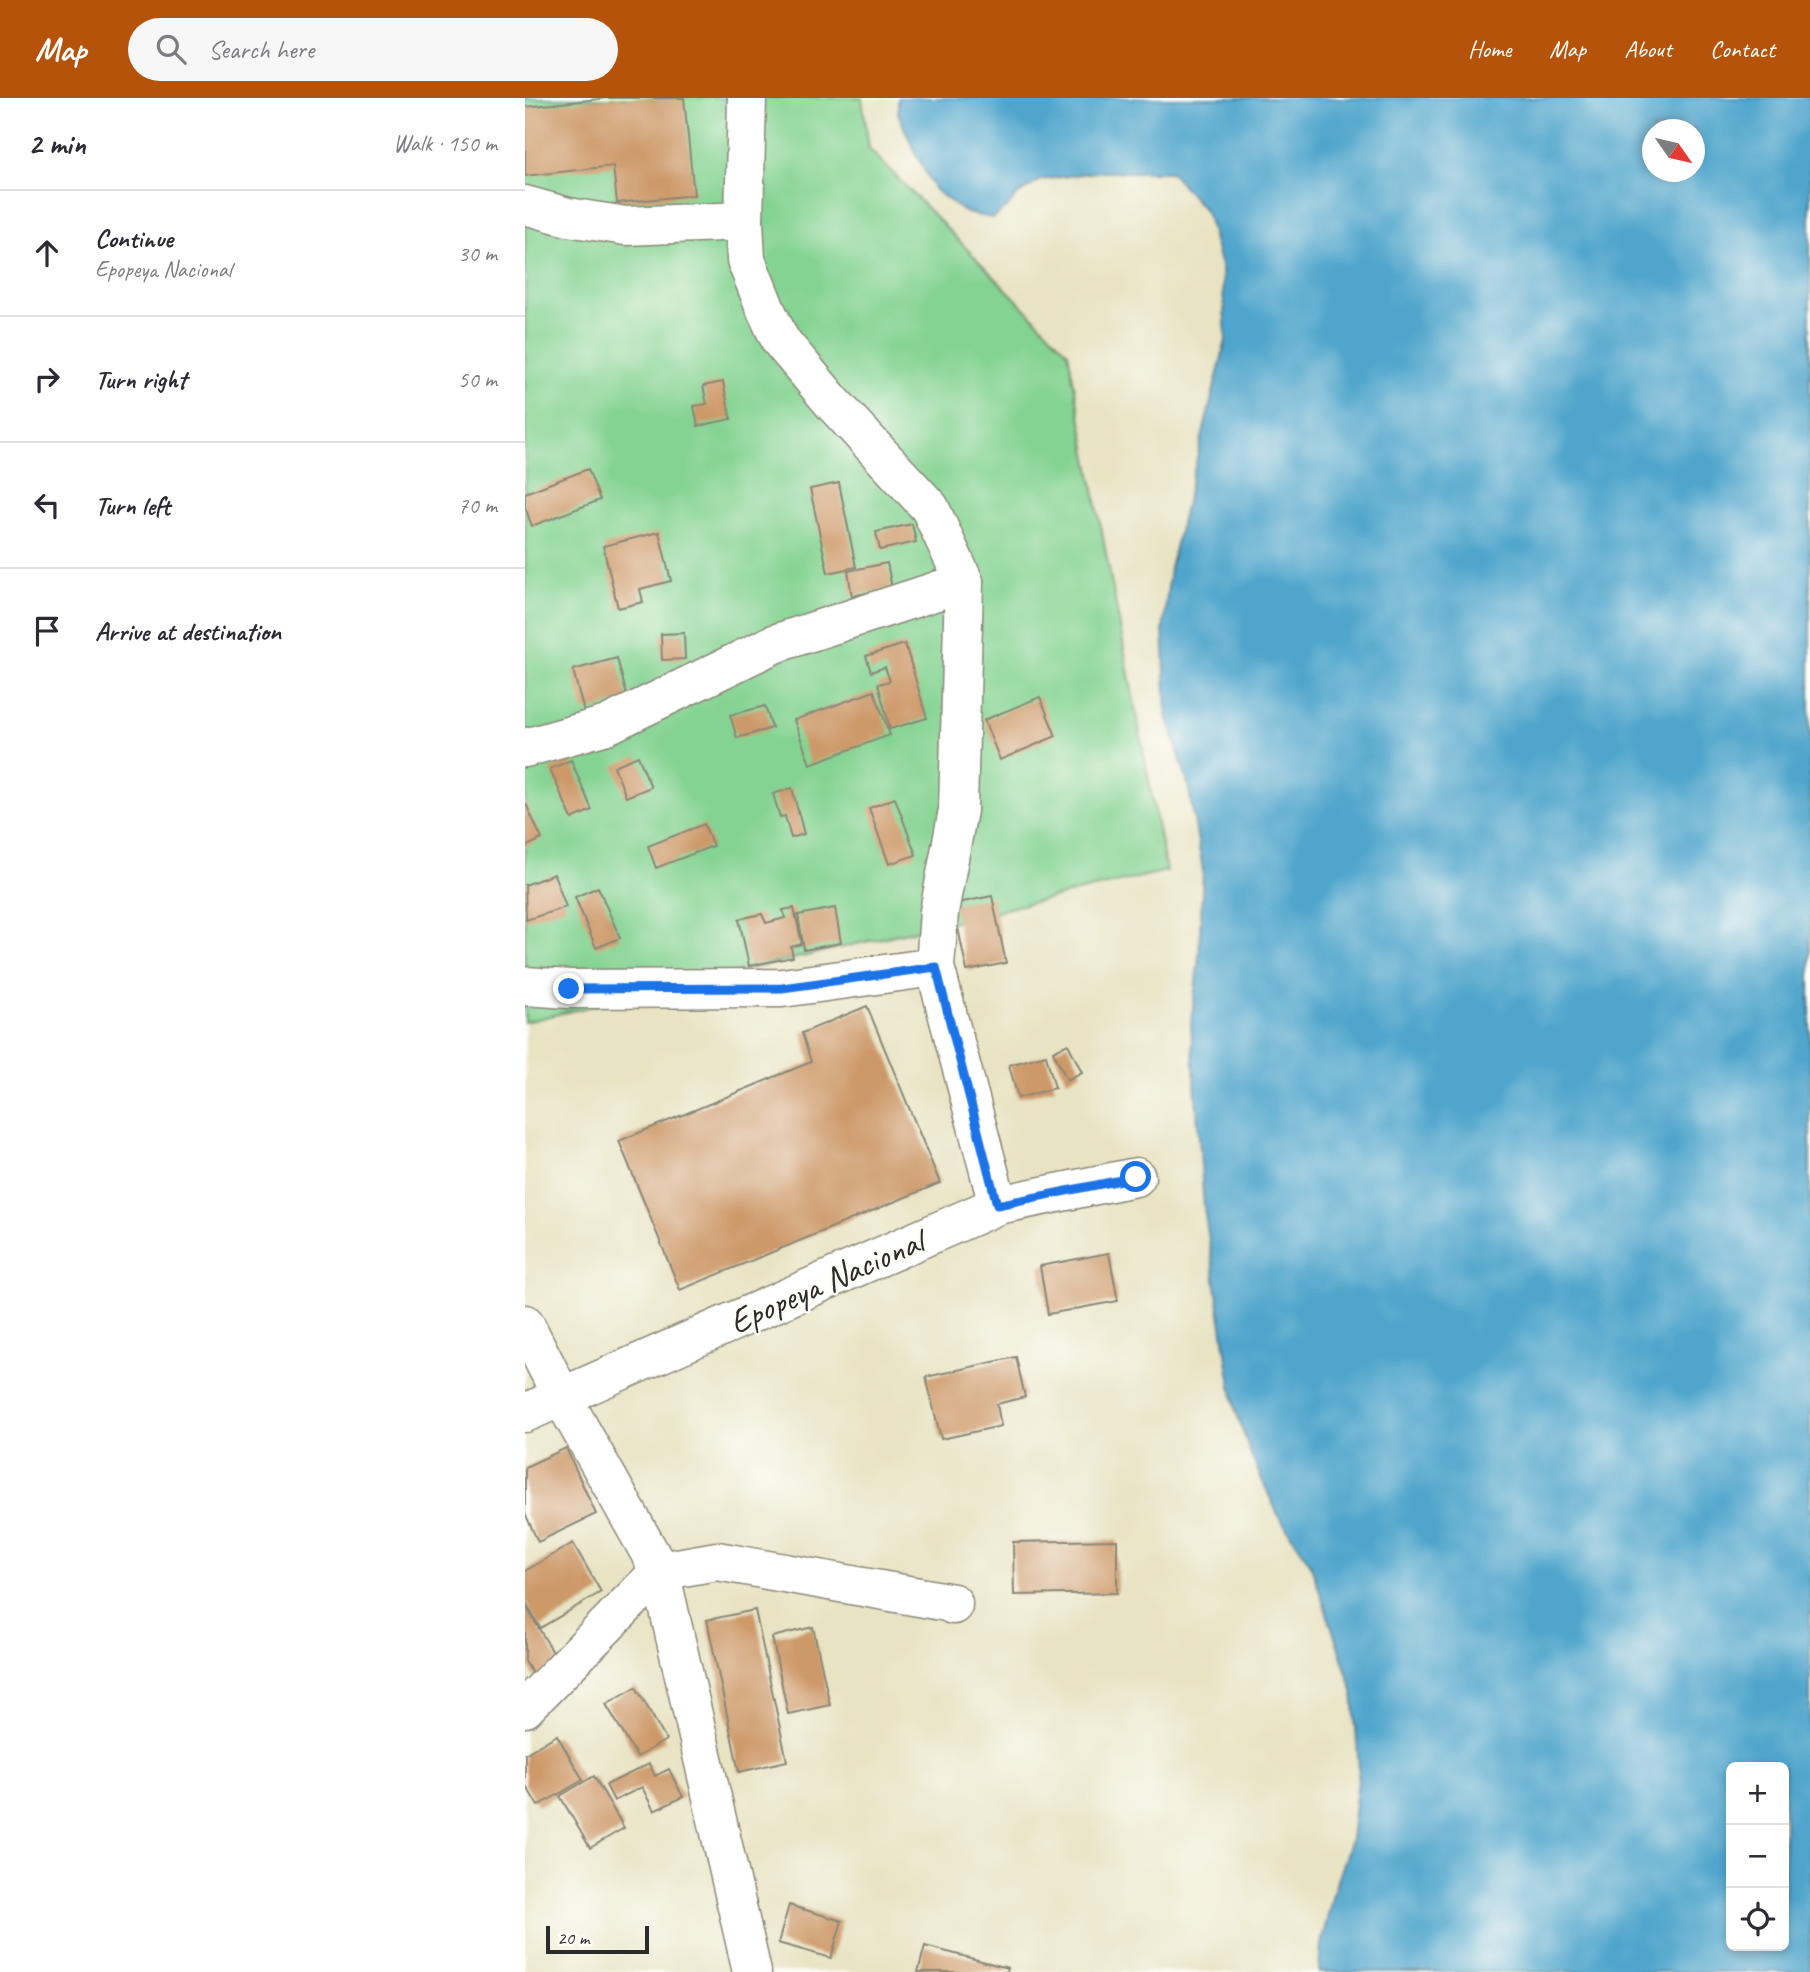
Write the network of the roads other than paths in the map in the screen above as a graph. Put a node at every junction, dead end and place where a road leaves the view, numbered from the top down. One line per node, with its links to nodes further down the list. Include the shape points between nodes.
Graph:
1 (747, 98): 3 (street)
2 (525, 205): 3 (street, via 625,226)
3 (744, 221): 4 (street, via 746,260 780,340 930,508)
4 (964, 582): 5 (street, via 774,644 607,725); 6 (street, via 958,810 939,912)
5 (525, 748)
6 (936, 967): 7 (street, via 782,988); 9 (street)
7 (525, 986)
8 (1136, 1177): 9 (street, Epopeya Nacional)
9 (997, 1205): 11 (street, Epopeya Nacional)
10 (525, 1324): 11 (street)
11 (562, 1397): 12 (street, Epopeya Nacional); 13 (street)
12 (525, 1413)
13 (660, 1571): 14 (street, via 717,1561); 15 (street); 16 (street)
14 (953, 1605)
15 (525, 1708)
16 (752, 1972)

